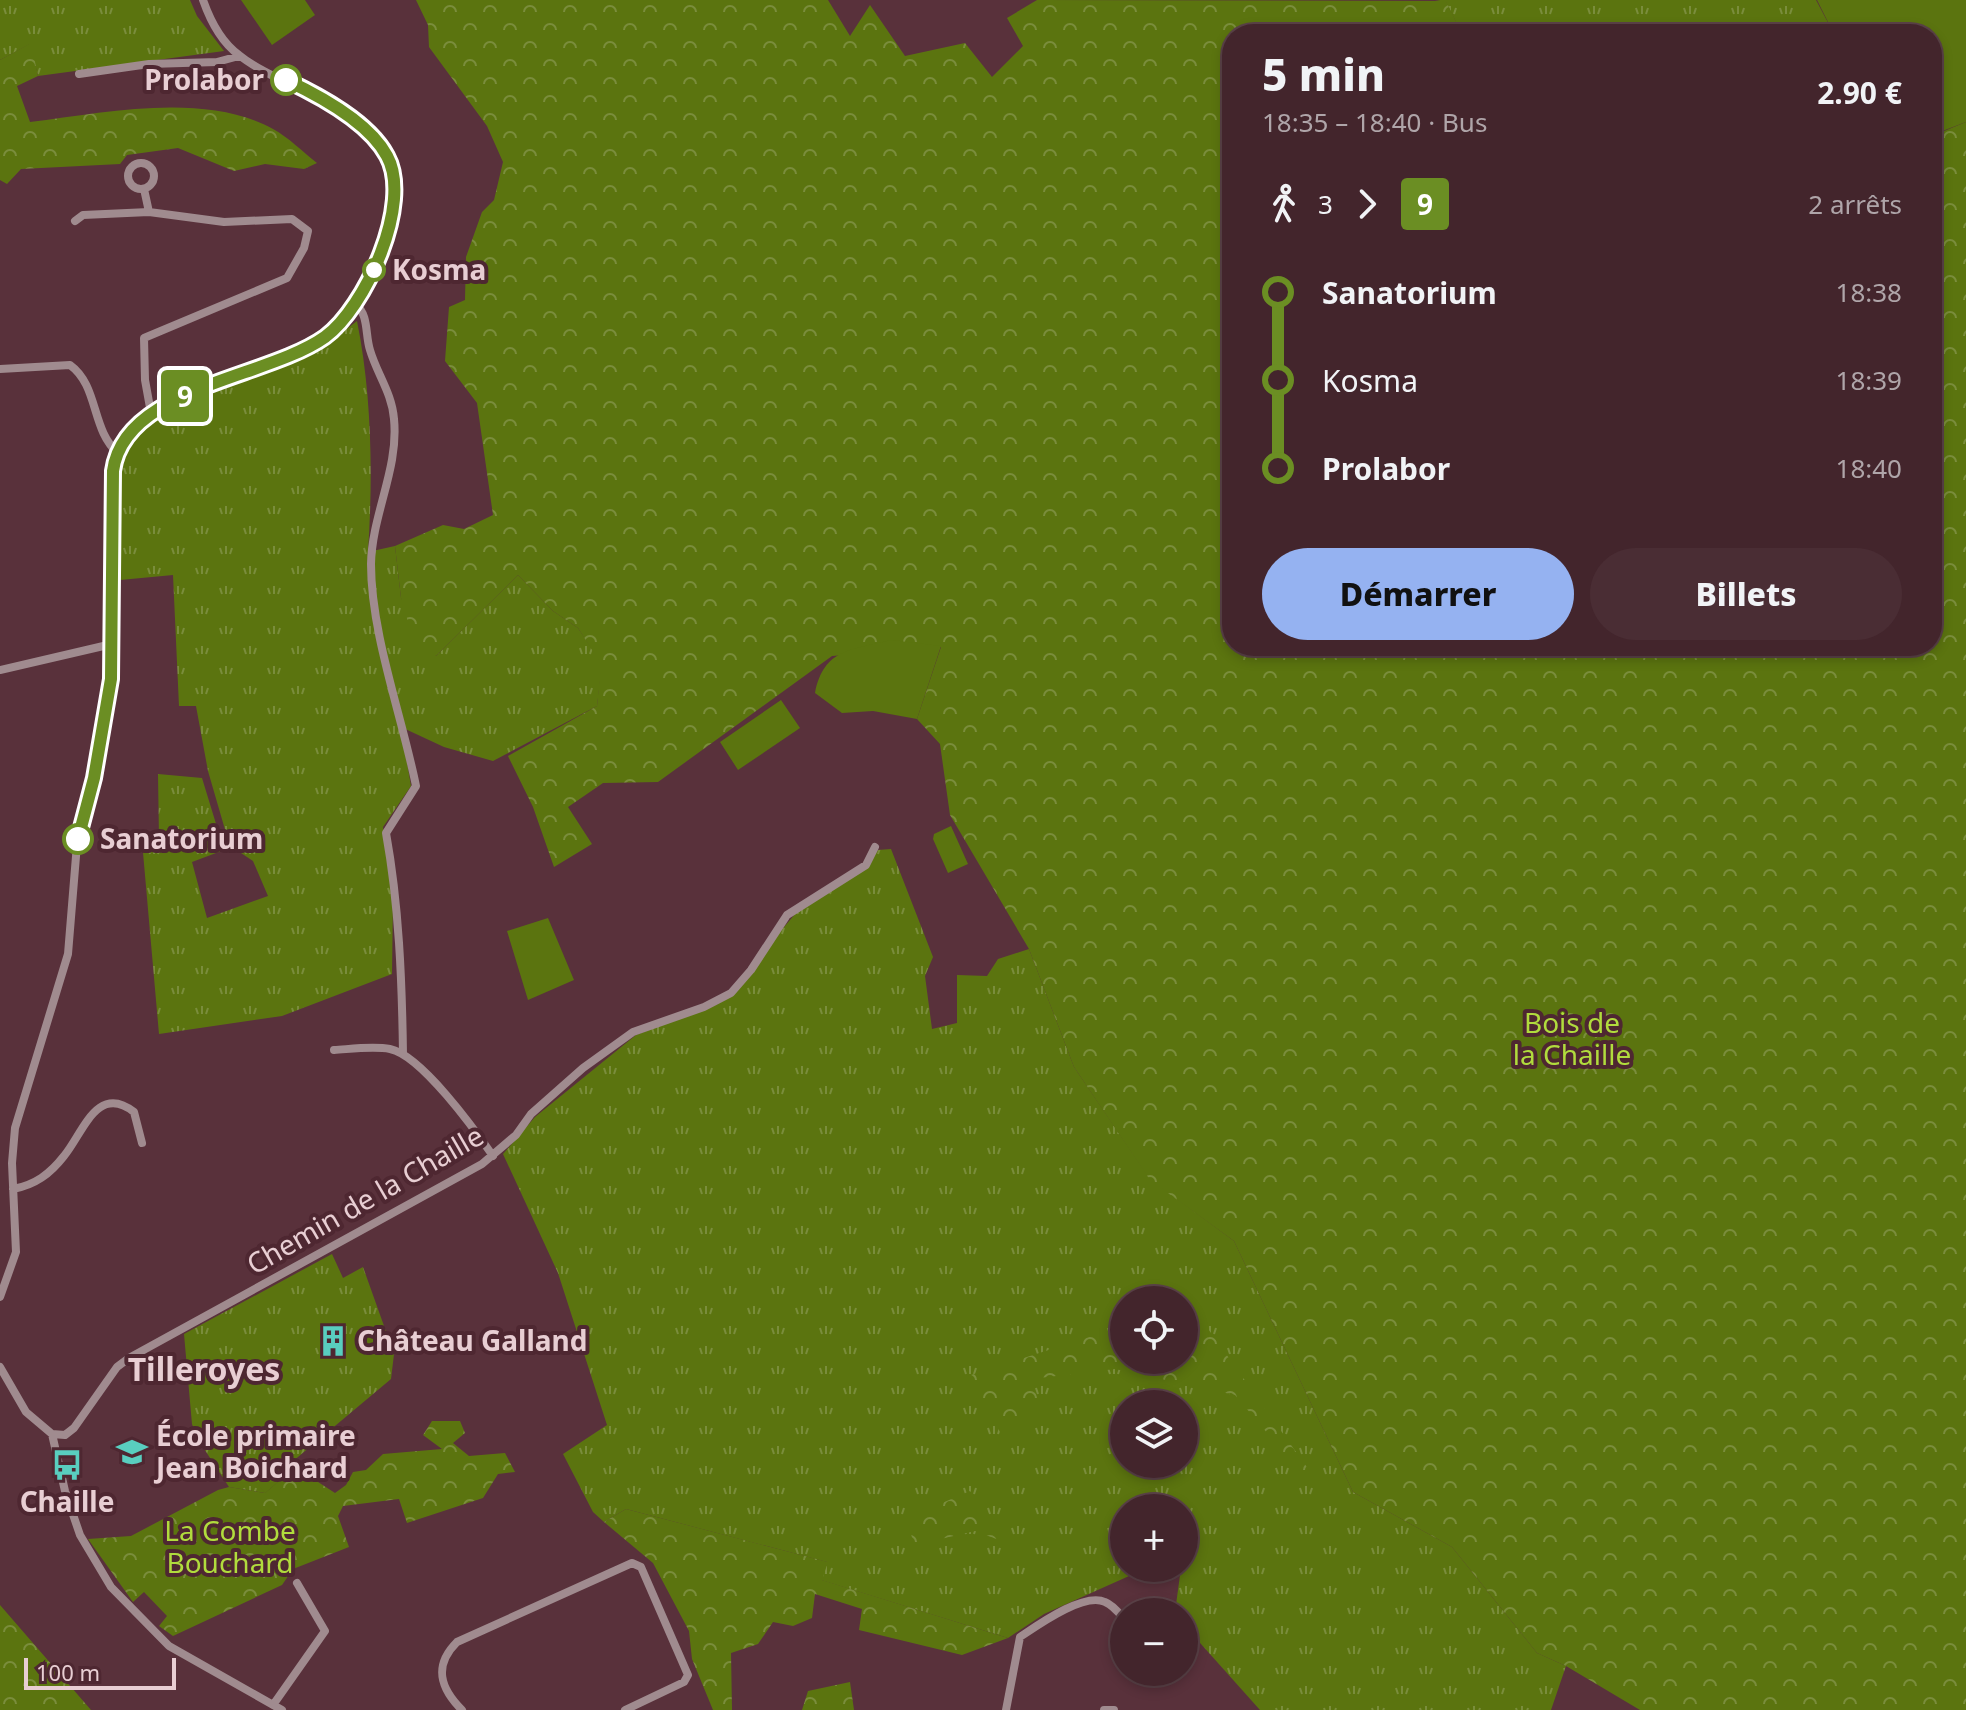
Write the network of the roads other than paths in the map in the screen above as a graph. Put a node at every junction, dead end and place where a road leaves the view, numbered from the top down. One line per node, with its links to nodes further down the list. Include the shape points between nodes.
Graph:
1 (203, 0): 2 (street, via 222,37)
2 (239, 56): 3 (street); 7 (street, via 330,104 387,156 394,190 390,222)
3 (79, 74)
4 (144, 189): 5 (street)
5 (149, 212): 6 (street, via 83,215); 9 (street, via 224,222 292,219 308,231 287,278 144,338)
6 (75, 221)
7 (356, 305): 9 (street, via 329,334 300,354); 15 (street, via 363,311 370,351 394,416 391,467 371,562 372,602 416,786 386,833 398,900)
8 (0, 369): 10 (street, via 70,365 84,375 107,444)
9 (151, 413): 10 (street, via 129,433)
10 (118, 453): 11 (street, via 113,471)
11 (112, 644): 12 (street); 18 (street, via 109,698 77,844 68,954 15,1128)
12 (0, 670)
13 (875, 847): 17 (street, Chemin de la Chaille, via 859,870 787,915 731,993 633,1032 541,1105)
14 (334, 1050): 15 (street, via 390,1049)
15 (403, 1054): 17 (street, via 461,1110)
16 (142, 1143): 18 (street, via 134,1112 106,1103 95,1109 45,1176)
17 (493, 1156): 21 (street, Chemin de la Chaille, via 129,1358 74,1428 65,1435)
18 (13, 1189): 19 (street, via 16,1252)
19 (0, 1297)
20 (0, 1367): 21 (street, via 26,1412)
21 (52, 1434): 24 (street, via 80,1535 111,1587 169,1646)
22 (297, 1583): 24 (street, via 325,1631)
23 (1110, 1606): 28 (street, via 1090,1599 1020,1637)
24 (273, 1705): 25 (street)
25 (282, 1710)
26 (462, 1710): 27 (street, via 448,1697 440,1677 444,1659 457,1642 632,1563 641,1567 688,1675 684,1682)
27 (625, 1710)
28 (1006, 1710)

